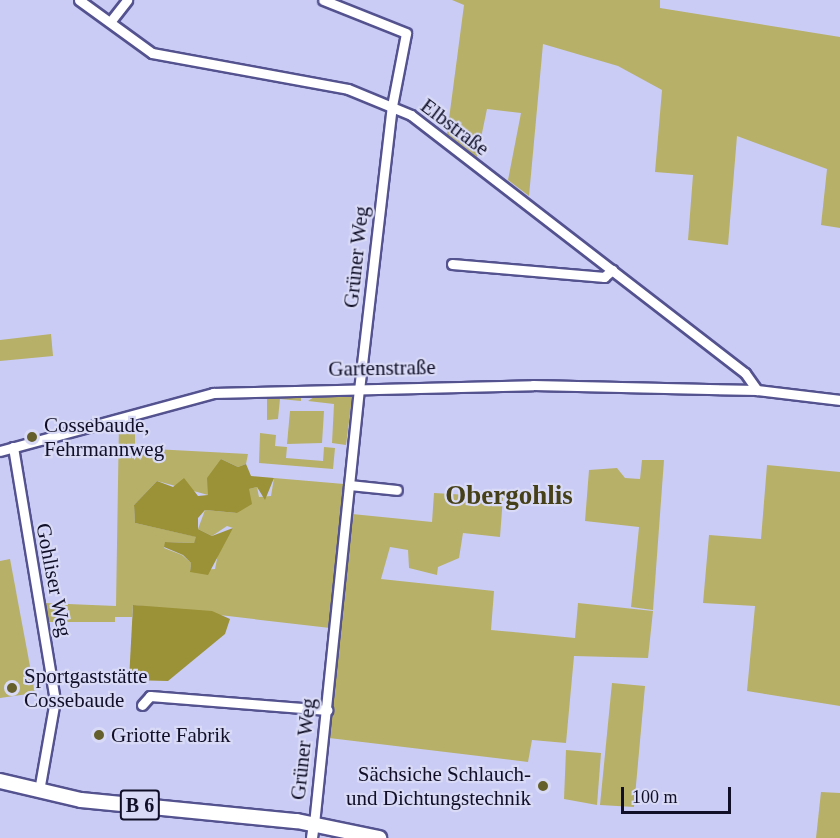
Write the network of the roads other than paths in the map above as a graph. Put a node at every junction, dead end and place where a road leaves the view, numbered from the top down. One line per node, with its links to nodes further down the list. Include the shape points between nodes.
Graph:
1 (79, 0): 4 (street, Elbstraße)
2 (127, 0): 4 (street)
3 (323, 0): 5 (street, Grüner Weg, via 406,33)
4 (110, 22): 5 (street, Elbstraße, via 152,53 274,72)
5 (392, 106): 7 (street, Elbstraße, via 411,114); 8 (street, Grüner Weg)
6 (452, 264): 7 (street, via 604,277)
7 (612, 270): 9 (street, Elbstraße, via 745,372)
8 (362, 385): 9 (street, Gartenstraße); 11 (street, Gartenstraße, via 213,393); 13 (street, Grüner Weg)
9 (757, 390): 10 (street, Gartenstraße)
10 (840, 400)
11 (13, 447): 12 (street, Gartenstraße); 18 (street, Gohliser Weg, via 55,693)
12 (0, 451)
13 (349, 485): 14 (street); 16 (street, Grüner Weg)
14 (398, 490)
15 (142, 705): 16 (street, via 150,696)
16 (327, 710): 19 (street, Grüner Weg)
17 (0, 781): 18 (main road, B 6)
18 (39, 791): 19 (main road, B 6)
19 (313, 831): 20 (main road, B 6)
20 (379, 838)

